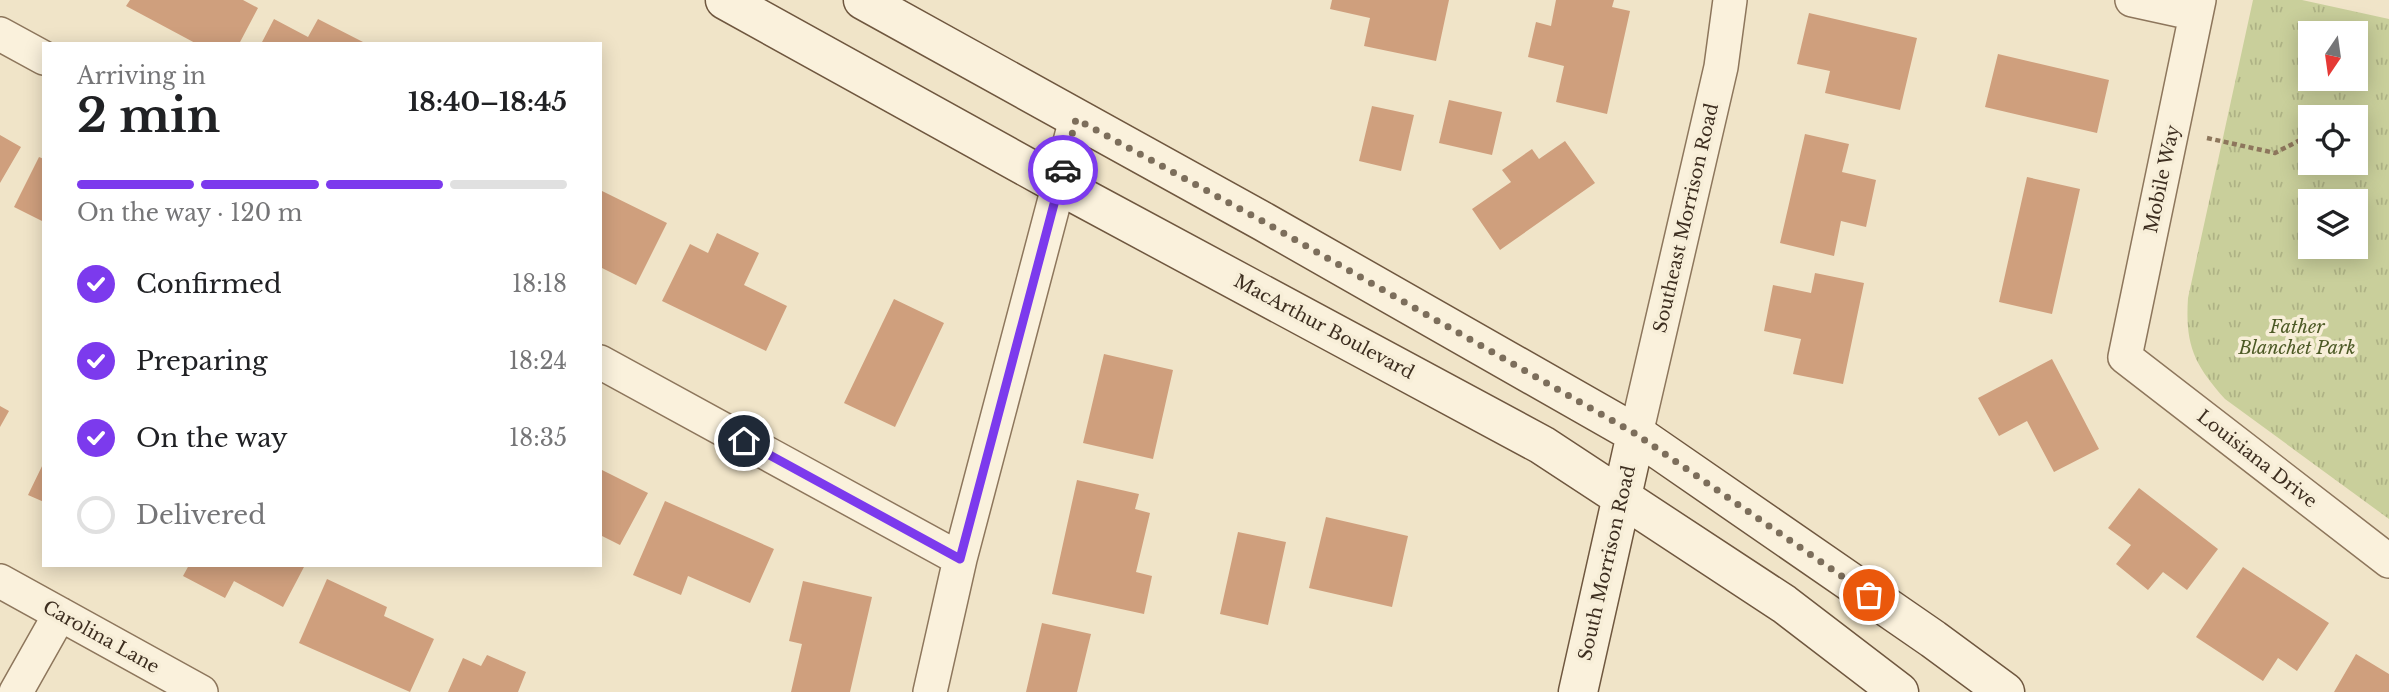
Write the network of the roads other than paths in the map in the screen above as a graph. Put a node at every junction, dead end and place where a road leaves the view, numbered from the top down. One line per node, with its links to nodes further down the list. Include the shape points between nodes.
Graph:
1 (725, 0): 9 (street, MacArthur Boulevard)
2 (863, 0): 8 (street)
3 (1730, 0): 12 (street, Southeast Morrison Road, via 1721,67)
4 (2132, 0): 5 (street)
5 (2197, 7): 10 (street, Mobile Way)
6 (0, 34): 7 (street)
7 (42, 57)
8 (1076, 119): 9 (street); 12 (street)
9 (1059, 185): 13 (street, MacArthur Boulevard, via 1542,445); 14 (street)
10 (2125, 357): 15 (street, Louisiana Drive)
11 (602, 363): 14 (street)
12 (1636, 434): 13 (street, South Morrison Road); 23 (street)
13 (1622, 497): 21 (street, South Morrison Road); 22 (street, MacArthur Boulevard, via 1784,604)
14 (960, 559): 20 (street)
15 (2389, 561)
16 (0, 581): 17 (street, Carolina Lane)
17 (60, 614): 18 (street); 19 (street, Carolina Lane)
18 (16, 692)
19 (201, 692)
20 (930, 692)
21 (1578, 692)
22 (1899, 692)
23 (2005, 692)

